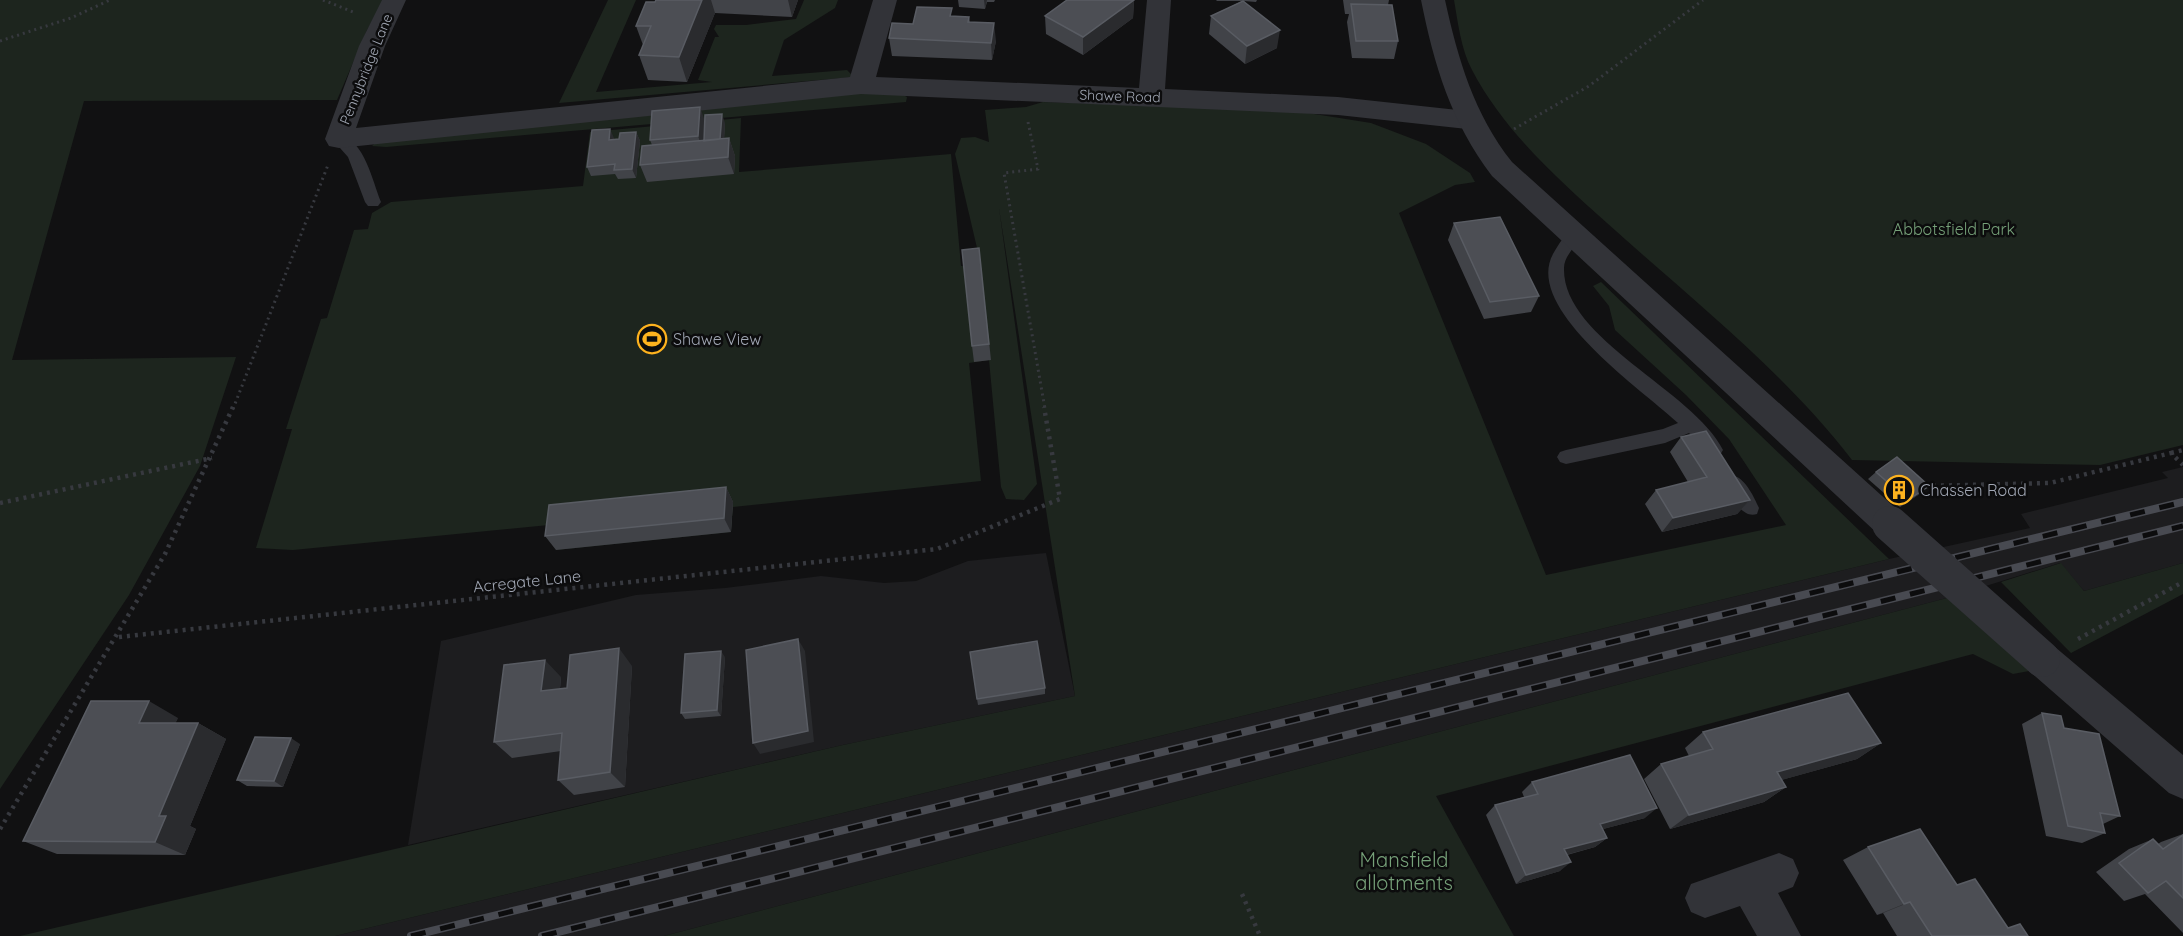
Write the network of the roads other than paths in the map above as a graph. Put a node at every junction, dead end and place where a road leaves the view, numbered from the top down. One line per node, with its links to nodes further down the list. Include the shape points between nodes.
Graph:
1 (394, 0): 8 (street, Pennybridge Lane, via 372,46)
2 (885, 0): 5 (street)
3 (1159, 0): 6 (street)
4 (1433, 0): 7 (street)
5 (861, 85): 6 (street, Shawe Road); 8 (street, Shawe Road)
6 (1151, 97): 7 (street, Shawe Road, via 1338,106)
7 (1467, 120): 10 (street, via 1481,145 1502,169)
8 (339, 139): 9 (lane, via 355,155)
9 (373, 202)
10 (1574, 236): 11 (lane, via 1556,268 1568,309 1605,349); 14 (street, bridge, via 1890,524)
11 (1693, 424): 12 (lane, via 1665,436); 13 (lane)
12 (1566, 457)
13 (1750, 508)
14 (2183, 780)
15 (1705, 898): 16 (street, via 1764,878)
16 (1780, 936)

